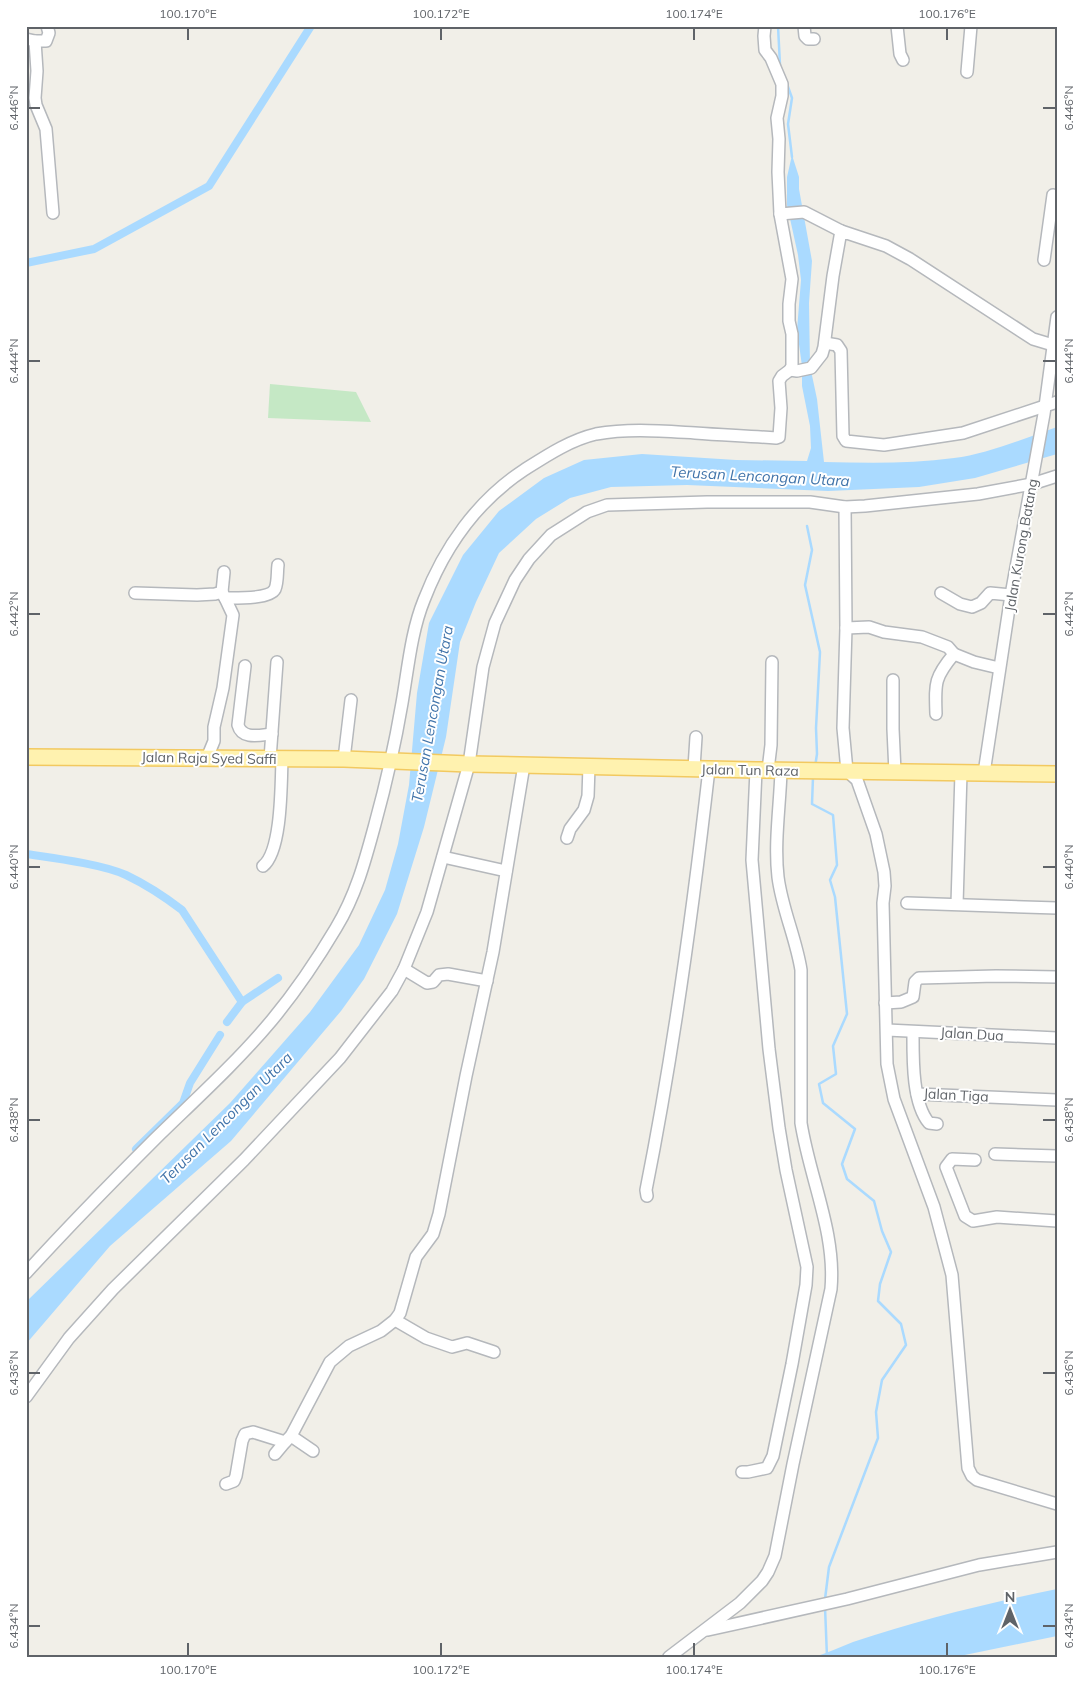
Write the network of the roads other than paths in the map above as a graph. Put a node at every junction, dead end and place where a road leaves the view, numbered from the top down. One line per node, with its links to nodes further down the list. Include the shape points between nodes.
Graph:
1 (47, 26): 7 (street, via 46,41)
2 (765, 26): 12 (street, via 765,50 782,84 777,118)
3 (804, 26): 6 (street, via 805,36)
4 (897, 26): 8 (street)
5 (971, 26): 9 (street)
6 (814, 39)
7 (31, 40): 11 (street, via 37,71 36,105 46,129)
8 (903, 60)
9 (967, 72)
10 (1053, 195): 13 (street)
11 (53, 213)
12 (783, 214): 14 (street, via 804,212); 19 (street, via 792,279 789,304 792,366)
13 (1053, 214): 15 (street)
14 (841, 231): 17 (street); 18 (street, via 886,246 1033,339)
15 (1044, 260)
16 (1057, 318): 18 (street, Jalan Kurong Batang)
17 (825, 343): 19 (street, via 822,354); 21 (street, via 837,345 841,350 843,436 846,441 884,445 963,433)
18 (1053, 345): 21 (street, Jalan Kurong Batang)
19 (800, 369): 46 (street, via 782,376 780,381 778,438 645,430 593,435 546,456 510,479 485,503 452,542 422,603 411,648)
20 (1057, 402): 21 (street)
21 (1044, 411): 23 (street, Jalan Kurong Batang)
22 (1057, 476): 23 (street)
23 (1032, 484): 24 (street, via 978,494); 30 (street, Jalan Kurong Batang)
24 (845, 507): 31 (street); 48 (street, via 810,502 618,504 598,507 564,526 541,545 526,564 509,590 495,623 483,667)
25 (278, 565): 29 (street, via 276,588 272,594 260,597)
26 (224, 572): 29 (street)
27 (135, 593): 29 (street)
28 (941, 593): 30 (street, via 972,608 990,593)
29 (223, 595): 43 (street, via 233,615 214,741)
30 (1011, 595): 36 (street, Jalan Kurong Batang)
31 (846, 628): 32 (street, via 869,627 922,637 948,647); 54 (street, via 843,728)
32 (954, 654): 36 (street); 39 (street, via 935,682)
33 (277, 662): 40 (street)
34 (772, 662): 53 (street)
35 (245, 666): 40 (street, via 240,731 244,735)
36 (1000, 668): 57 (street, Jalan Kurong Batang)
37 (893, 680): 55 (street)
38 (351, 700): 45 (street)
39 (936, 714)
40 (272, 734): 44 (street)
41 (696, 737): 51 (street)
42 (26, 756): 43 (main road, Jalan Raja Syed Saffi)
43 (207, 758): 44 (main road, Jalan Raja Syed Saffi)
44 (276, 759): 45 (main road, Jalan Raja Syed Saffi); 61 (street, via 279,811 272,857)
45 (344, 759): 46 (main road, Jalan Raja Syed Saffi)
46 (394, 761): 47 (main road, Jalan Raja Syed Saffi); 81 (street, via 355,892 309,970 254,1040)
47 (444, 763): 48 (main road, Jalan Tun Raza)
48 (469, 764): 49 (main road, Jalan Tun Raza); 60 (street)
49 (524, 765): 50 (main road, Jalan Tun Raza); 62 (street)
50 (589, 766): 51 (main road, Jalan Tun Raza); 59 (street, via 587,801)
51 (694, 768): 52 (main road, Jalan Tun Raza)
52 (709, 769): 53 (main road, Jalan Tun Raza); 79 (street, via 695,895)
53 (768, 770): 54 (main road, Jalan Tun Raza); 88 (street, via 755,815 752,860 770,1059 786,1170 807,1267 773,1456 767,1468); 92 (street, via 778,878 801,970 801,1123 829,1238 832,1290 775,1556 756,1587)
54 (847, 771): 55 (main road, Jalan Tun Raza); 69 (street, via 857,780 876,834 884,872)
55 (895, 772): 56 (main road, Jalan Tun Raza)
56 (961, 773): 57 (main road, Jalan Tun Raza); 64 (street)
57 (984, 773): 58 (main road, Jalan Tun Raza)
58 (1057, 774)
59 (567, 838)
60 (443, 857): 62 (street); 66 (street, via 427,912)
61 (263, 866)
62 (506, 871): 68 (street)
63 (907, 903): 64 (street)
64 (957, 904): 65 (street)
65 (1057, 908)
66 (404, 969): 68 (street, via 427,983 448,974); 84 (street, via 392,991 340,1058 244,1160 113,1289 69,1338)
67 (1057, 977): 69 (street, via 919,978 912,997)
68 (486, 981): 82 (street, via 439,1214 433,1234 416,1258 403,1306)
69 (885, 1003): 70 (street)
70 (887, 1030): 71 (street, Jalan Dua); 90 (street, via 887,1064 894,1099 934,1207 952,1275 970,1472 976,1480)
71 (913, 1032): 72 (street, Jalan Dua); 73 (street, Jalan Tiga)
72 (1057, 1038)
73 (917, 1094): 74 (street, Jalan Tiga); 75 (street, via 926,1119)
74 (1057, 1100)
75 (937, 1124)
76 (995, 1154): 77 (street)
77 (1057, 1156)
78 (975, 1160): 80 (street, via 952,1159 946,1167 965,1216 980,1221 997,1217)
79 (647, 1196)
80 (1057, 1221)
81 (26, 1273)
82 (395, 1320): 83 (street, via 426,1338 452,1347 467,1343); 85 (street, via 381,1331 349,1346 330,1362)
83 (494, 1352)
84 (26, 1397)
85 (288, 1439): 86 (street); 87 (street); 89 (street, via 253,1432 245,1434 236,1476 234,1481)
86 (313, 1452)
87 (275, 1454)
88 (742, 1472)
89 (226, 1484)
90 (1057, 1504)
91 (1057, 1552): 92 (street, via 980,1564 847,1599)
92 (701, 1632): 93 (street)
93 (669, 1657)

